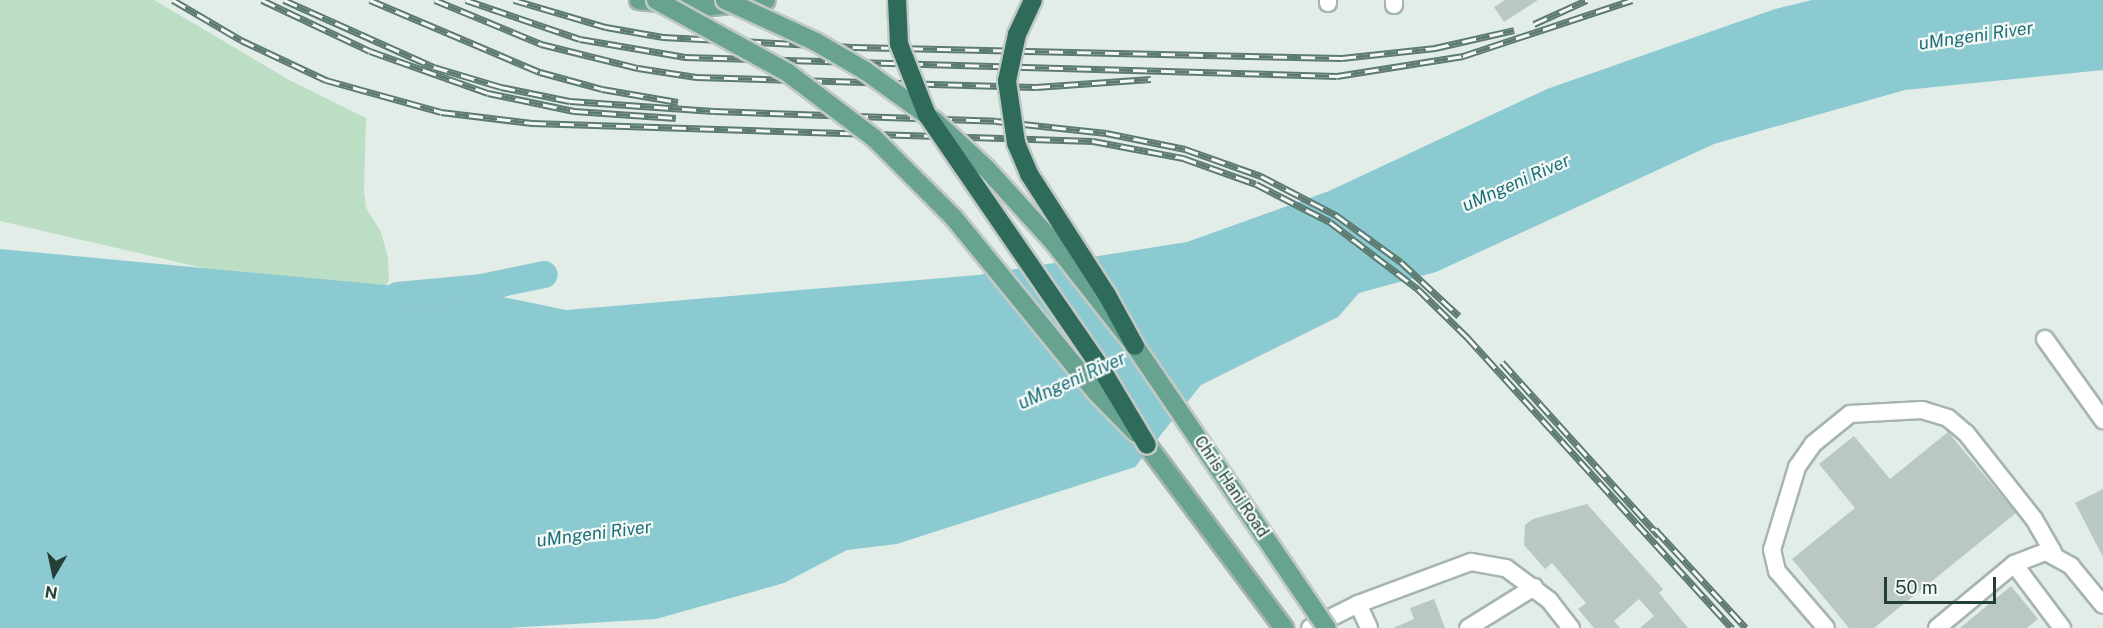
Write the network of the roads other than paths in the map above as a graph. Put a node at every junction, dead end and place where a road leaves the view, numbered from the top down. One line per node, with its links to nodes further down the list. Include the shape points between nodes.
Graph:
1 (639, 0): 7 (main road)
2 (656, 0): 11 (main road, bridge, via 788,74 874,138 954,218 1096,392)
3 (725, 0): 9 (main road, Chris Hani Road, bridge, via 833,52 935,121 1016,200)
4 (766, 0): 7 (main road)
5 (897, 0): 11 (highway, bridge, via 899,44 927,115 1102,370)
6 (1032, 0): 9 (highway, bridge, via 1017,34 1008,81 1016,143 1029,174 1113,304)
7 (703, 4)
8 (2046, 339): 10 (lane)
9 (1135, 346): 19 (main road, Chris Hani Road, bridge)
10 (2103, 420)
11 (1147, 445): 17 (main road)
12 (2054, 554): 13 (lane, via 2036,555); 16 (lane, via 2071,566); 23 (lane, via 2034,519 1966,433 1948,418 1922,410 1850,414 1813,444 1797,467 1772,550 1778,571)
13 (2014, 564): 24 (lane); 25 (lane)
14 (1534, 587): 15 (lane, via 1506,568 1471,562); 21 (lane); 22 (lane)
15 (1358, 604): 18 (lane); 20 (lane)
16 (2103, 605)
17 (1284, 628)
18 (1310, 628)
19 (1327, 628)
20 (1370, 628)
21 (1468, 628)
22 (1571, 628)
23 (1826, 628)
24 (1937, 628)
25 (2062, 628)

